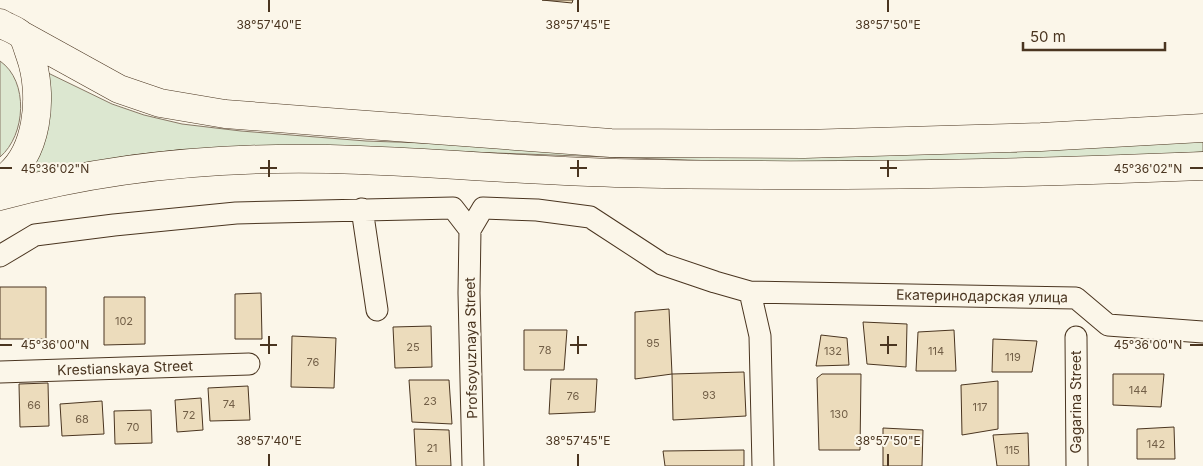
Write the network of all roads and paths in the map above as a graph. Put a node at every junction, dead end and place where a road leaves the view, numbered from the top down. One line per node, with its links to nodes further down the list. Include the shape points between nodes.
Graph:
1 (11, 30): 2 (main road, via 118,89 160,103 226,114 611,143 804,144 1041,137); 4 (main road, via 35,70 38,91 36,122 23,157 12,174)
2 (1203, 128)
3 (1203, 166): 5 (main road, via 1046,172 770,174 614,173 358,160 228,160 146,166 44,184)
4 (0, 181)
5 (0, 196)
6 (362, 209): 7 (street, via 453,208); 8 (street, via 236,213 35,235); 10 (street)
7 (470, 230): 9 (street, Екатеринодарская улица, via 483,208 537,210 590,217 662,264); 15 (street, Profsoyuznaya Street)
8 (0, 256)
9 (750, 292): 11 (street, Екатеринодарская улица, via 1076,298 1108,325); 16 (street, via 760,336)
10 (377, 310)
11 (1203, 332)
12 (1076, 337): 17 (street, Gagarina Street)
13 (249, 364): 14 (street, Krestianskaya Street)
14 (0, 372)
15 (473, 466)
16 (763, 466)
17 (1077, 466)

